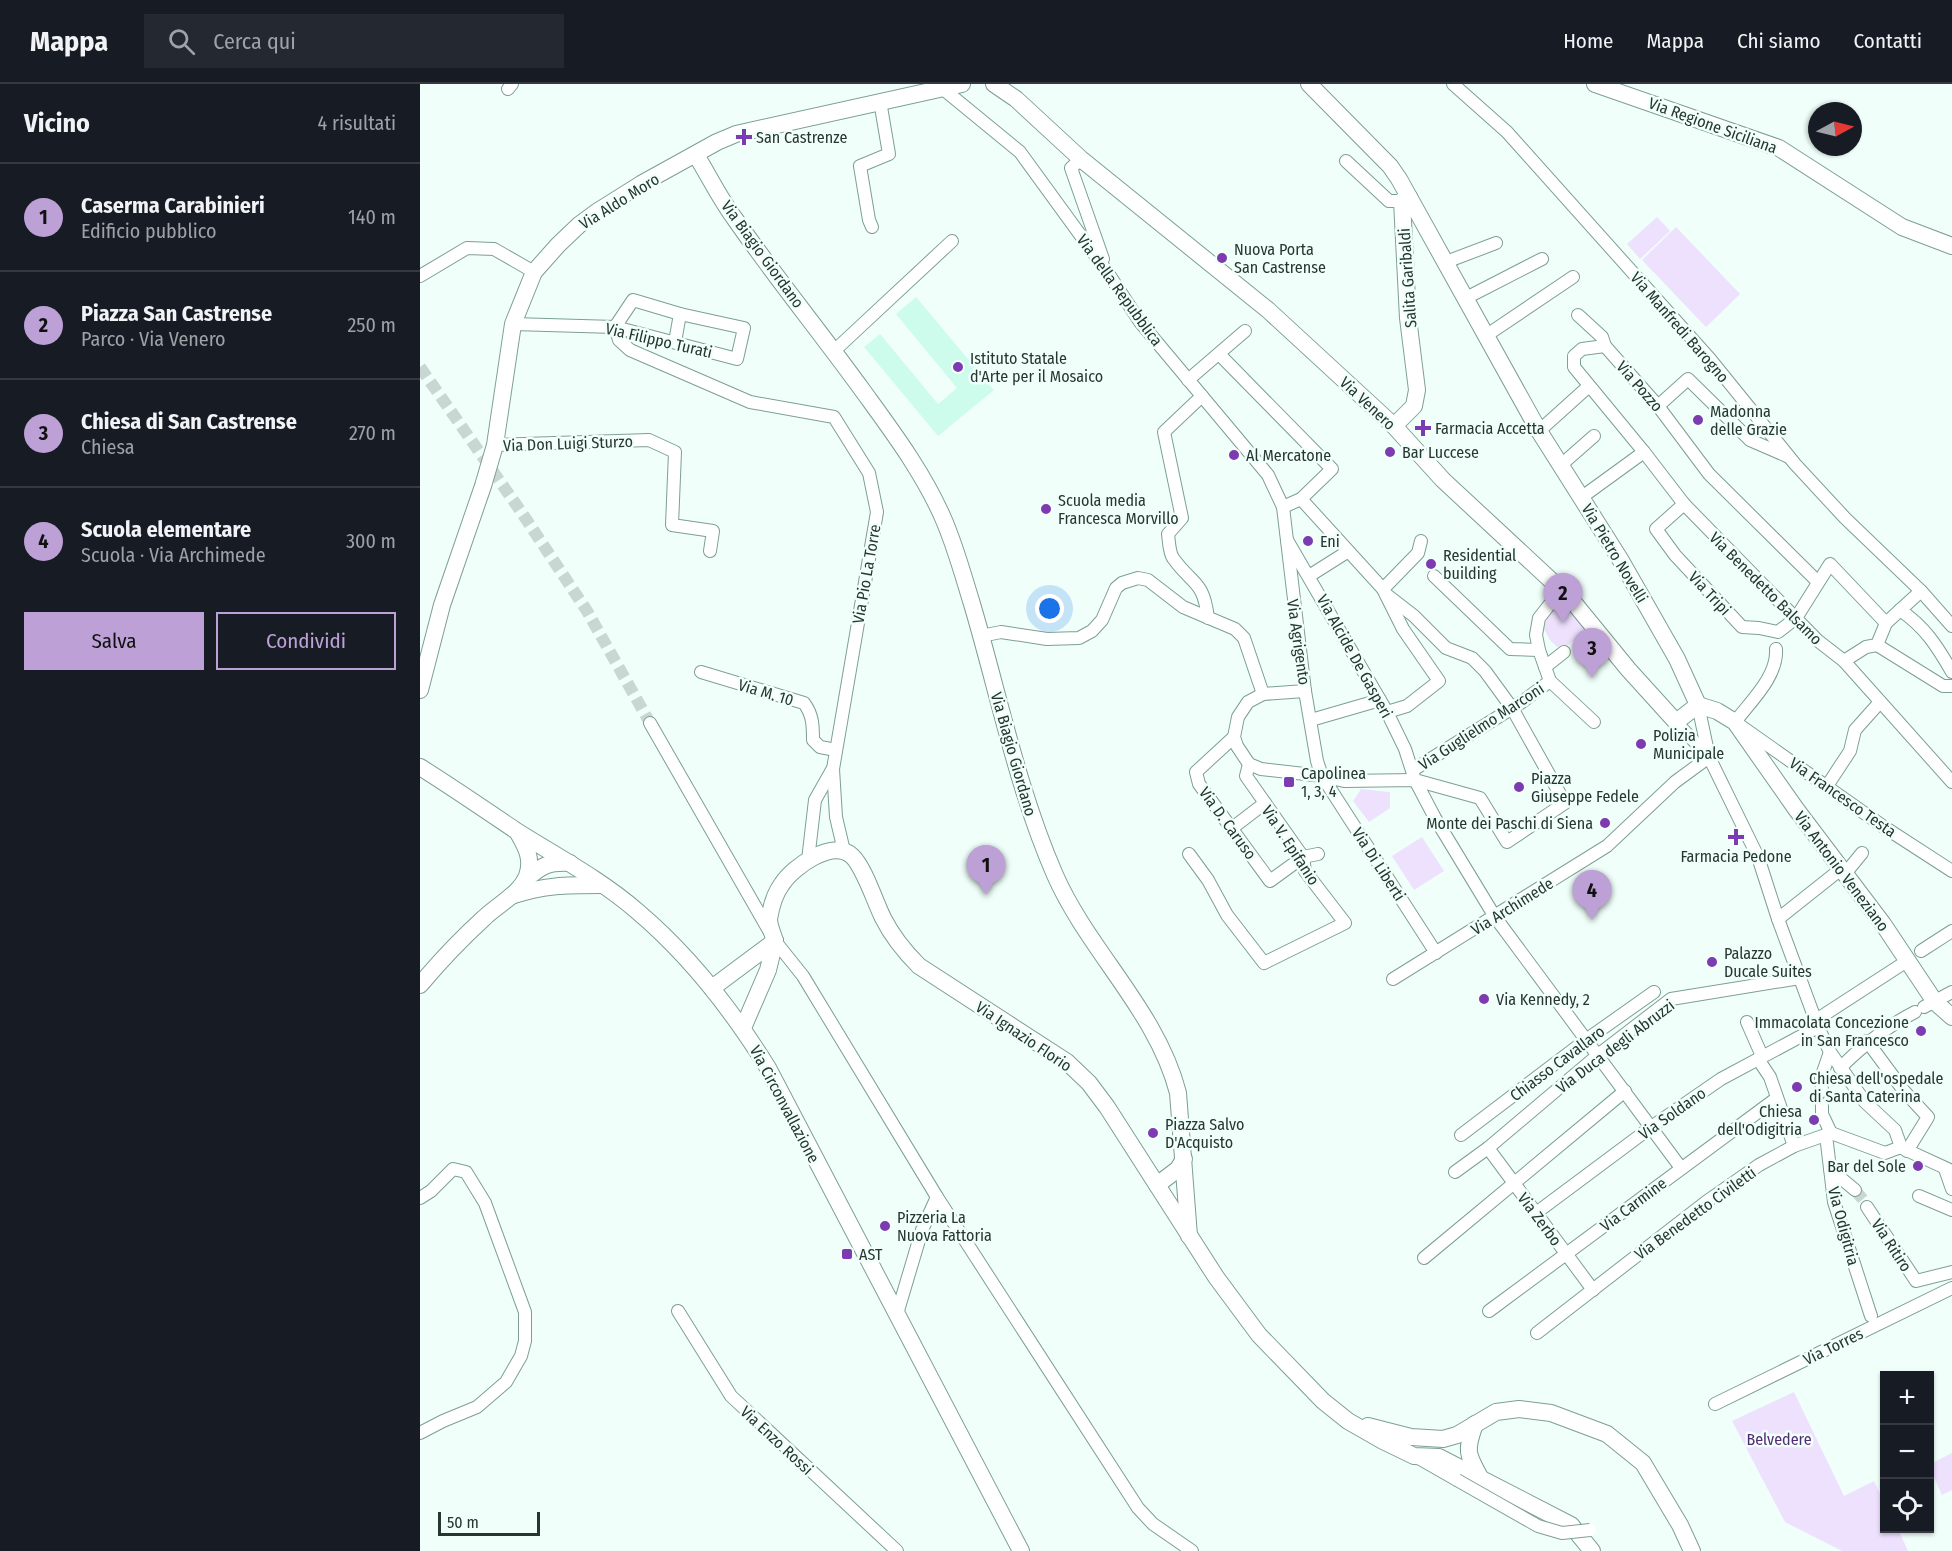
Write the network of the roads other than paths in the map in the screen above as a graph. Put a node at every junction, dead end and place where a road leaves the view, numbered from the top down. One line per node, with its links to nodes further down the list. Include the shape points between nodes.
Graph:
1 (962, 84): 6 (street, Via Aldo Moro)
2 (994, 84): 9 (street, Via Venero, via 1016,99)
3 (1309, 84): 11 (street, Via Pietro Novelli, via 1390,166)
4 (1453, 84): 42 (street, Via Manfredi Barogno, via 1507,132 1710,359)
5 (1595, 84): 15 (street, Via Regione Siciliana, via 1779,148 1902,227)
6 (942, 88): 7 (street, Via Aldo Moro); 19 (street, Via della Repubblica, via 1020,152)
7 (880, 101): 8 (street, Via Aldo Moro, via 736,134); 12 (street, via 889,154 860,166)
8 (696, 155): 18 (street, Via Aldo Moro, via 597,211); 31 (street, Via Biagio Giordano, via 733,218)
9 (1081, 159): 19 (street, via 1071,168); 37 (street, Via Venero, via 1268,310)
10 (1346, 161): 11 (street, via 1389,201)
11 (1406, 199): 17 (street, Via Pietro Novelli); 37 (street, Salita Garibaldi, via 1408,318 1417,390 1414,406)
12 (872, 226)
13 (952, 241): 31 (street)
14 (1496, 243): 17 (street)
15 (1952, 246)
16 (1542, 259): 22 (street)
17 (1446, 262): 22 (street, Via Pietro Novelli)
18 (534, 272): 20 (street, via 494,249 467,248); 25 (street, Via Aldo Moro)
19 (1108, 273): 33 (street, Via della Repubblica, via 1140,322)
20 (420, 276)
21 (1573, 277): 28 (street)
22 (1466, 298): 28 (street, Via Pietro Novelli)
23 (680, 314): 26 (street, via 633,300); 29 (street); 29 (street, Via Filippo Turati, via 744,328 737,359)
24 (1578, 315): 30 (street, Via Pozzo, via 1602,337)
25 (513, 324): 26 (street, Via Filippo Turati); 40 (street, Via Aldo Moro)
26 (615, 327): 29 (street, Via Filippo Turati); 88 (street, Via Pio La Torre, via 619,340 630,350 750,402 834,417 869,473 877,512)
27 (1245, 332): 32 (street)
28 (1487, 336): 38 (street, Via Pietro Novelli)
29 (675, 342)
30 (1605, 346): 34 (street, Via Benedetto Balsamo, via 1582,349 1574,356 1574,367); 36 (street, Via Pozzo)
31 (834, 351): 63 (street, Via Biagio Giordano, via 897,439 939,511)
32 (1219, 354): 33 (street); 45 (street, via 1332,470)
33 (1188, 380): 35 (street, Via della Repubblica)
34 (1589, 386): 38 (street); 41 (street, Via Benedetto Balsamo)
35 (1202, 396): 47 (street, Via della Repubblica, via 1268,475); 59 (street, via 1164,432 1182,518 1168,534 1172,556 1197,583 1205,597)
36 (1658, 406): 42 (street, via 1688,379 1750,440); 54 (street, Via Pozzo, via 1709,474)
37 (1394, 426): 55 (street, Via Venero, via 1443,480)
38 (1539, 431): 43 (street, Via Pietro Novelli)
39 (1594, 436): 43 (street)
40 (495, 445): 50 (street, Via Don Luigi Sturzo, via 649,440 675,452 672,525 713,531); 74 (street, Via Aldo Moro, via 442,605)
41 (1644, 452): 44 (street); 46 (street, Via Benedetto Balsamo)
42 (1790, 457): 56 (street, Via Manfredi Barogno, via 1845,518)
43 (1561, 465): 44 (street, Via Pietro Novelli)
44 (1582, 497): 79 (street, Via Pietro Novelli, via 1677,659)
45 (1301, 499): 47 (street); 51 (street)
46 (1684, 504): 60 (street, Via Benedetto Balsamo); 60 (street, Via Tripi, via 1656,529 1742,627 1779,632)
47 (1283, 507): 48 (street, Via Agrigento)
48 (1285, 537): 52 (street, Via Alcide De Gasperi); 75 (street, Via Agrigento)
49 (1421, 542): 57 (street, via 1418,553)
50 (710, 551)
51 (1347, 552): 52 (street); 57 (street)
52 (1309, 576): 77 (street, Via Alcide De Gasperi)
53 (1434, 576): 66 (street, via 1510,650)
54 (1817, 581): 60 (street); 61 (street, via 1830,564)
55 (1561, 590): 66 (street, via 1539,618); 84 (street, Via Venero)
56 (1921, 591): 58 (street); 62 (street, Via Manfredi Barogno)
57 (1385, 592): 80 (street, via 1446,648 1472,658); 81 (street, via 1402,629 1439,681 1407,706)
58 (1900, 610): 61 (street); 71 (street, via 1918,622)
59 (1208, 618): 63 (street, via 1184,607 1148,580 1138,578 1116,588 1102,620 1079,638 1047,639 1001,632); 76 (street, via 1235,628 1245,638)
60 (1796, 618): 68 (street, Via Benedetto Balsamo, via 1816,640)
61 (1886, 623): 64 (street)
62 (1952, 626)
63 (981, 636): 146 (street, Via Biagio Giordano, via 1036,832 1056,879 1076,917 1150,1026 1172,1070)
64 (1879, 642): 68 (street); 73 (street, via 1943,686)
65 (1776, 649): 85 (street, via 1777,661 1769,677)
66 (1539, 650): 69 (street)
67 (1564, 652): 69 (street)
68 (1844, 661): 78 (street, Via Benedetto Balsamo)
69 (1545, 667): 72 (street)
70 (701, 672): 88 (street, Via M. 10, via 804,704 810,711 813,740 820,747)
71 (1952, 672)
72 (1550, 681): 80 (street, Via Guglielmo Marconi); 83 (street)
73 (1952, 686)
74 (420, 690)
75 (1305, 691): 76 (street); 82 (street, Via Agrigento)
76 (1263, 694): 87 (street, via 1248,702 1238,717)
77 (1380, 700): 81 (street, Via Alcide De Gasperi); 82 (street)
78 (1880, 702): 95 (street, Via Benedetto Balsamo); 96 (street, via 1855,730 1850,751)
79 (1698, 705): 84 (street); 85 (street); 89 (street, Via Pietro Novelli)
80 (1512, 708): 93 (street, Via Guglielmo Marconi); 100 (street, via 1565,803)
81 (1387, 712): 93 (street, Via Alcide De Gasperi)
82 (1311, 720): 94 (street, Via Agrigento)
83 (1594, 722)
84 (1676, 722): 89 (street, Via Venero)
85 (1736, 722): 96 (street, Via Francesco Testa); 110 (street, Via Antonio Veneziano)
86 (650, 723): 116 (street)
87 (1234, 737): 90 (street, Via V. Epifanio); 98 (street, Via D. Caruso, via 1196,772 1198,784)
88 (836, 750): 92 (street, Via Pio La Torre)
89 (1709, 757): 113 (street, Via Archimede, via 1660,795 1607,846); 114 (street, Via Pietro Novelli, via 1758,858)
90 (1249, 764): 94 (street, via 1261,770); 97 (street, Via V. Epifanio, via 1246,776)
91 (420, 767): 99 (street, Via Circonvallazione)
92 (833, 769): 102 (street, via 836,817); 107 (street, via 815,800)
93 (1414, 775): 94 (street, via 1344,781); 100 (street, via 1480,798); 113 (street, Via Alcide De Gasperi, via 1451,846)
94 (1322, 776): 117 (street, Via Di Liberti)
95 (1952, 782)
96 (1827, 786): 109 (street, Via Francesco Testa)
97 (1265, 803): 98 (street); 106 (street, Via V. Epifanio)
98 (1231, 829): 106 (street, Via D. Caruso, via 1270,880)
99 (516, 830): 108 (street, Via Circonvallazione); 111 (street, via 528,851)
100 (1507, 842): 101 (street)
101 (1496, 850)
102 (844, 851): 107 (street, via 827,851); 152 (street, Via Ignazio Florio, via 853,856 884,921 905,952 928,972 1067,1062 1107,1107)
103 (1862, 853): 110 (street)
104 (1190, 854): 106 (street, Via V. Epifanio, via 1227,915 1264,963 1345,923 1305,871)
105 (1318, 854): 106 (street)
106 (1303, 857)
107 (808, 860): 116 (street, via 780,885 773,902 769,922)
108 (570, 863): 111 (street, via 551,862 538,869); 112 (street, Via Circonvallazione)
109 (1952, 871)
110 (1843, 872): 114 (street); 118 (street, Via Antonio Veneziano, via 1883,924)
111 (531, 884): 112 (street); 121 (street, via 486,915)
112 (601, 885): 122 (street, Via Circonvallazione, via 636,910)
113 (1495, 917): 117 (street, Via Archimede); 130 (street, Via Alcide De Gasperi)
114 (1778, 919): 119 (street, Via Pietro Novelli)
115 (1952, 931): 118 (street, Via Soldano)
116 (775, 941): 122 (street); 129 (street, via 768,970); 156 (street, via 803,976)
117 (1436, 953): 120 (street, Via Archimede)
118 (1914, 956): 125 (street, Via Antonio Veneziano); 128 (street, Via Soldano)
119 (1800, 978): 128 (street, Via Pietro Novelli); 133 (street, Via Duca degli Abruzzi, via 1671,999)
120 (1393, 979)
121 (420, 985)
122 (712, 988): 129 (street, Via Circonvallazione)
123 (1654, 992): 130 (street, Chiasso Cavallaro)
124 (1952, 992): 125 (street)
125 (1925, 1007): 126 (street, Via Antonio Veneziano); 131 (street)
126 (1952, 1017)
127 (1747, 1022): 134 (street)
128 (1817, 1023): 132 (street, Via Pietro Novelli); 134 (street, Via Soldano)
129 (743, 1028): 169 (street, Via Circonvallazione, via 768,1068)
130 (1586, 1040): 133 (street, Via Alcide De Gasperi); 142 (street, Chiasso Cavallaro)
131 (1867, 1041): 135 (street); 145 (street, via 1928,1117)
132 (1830, 1052): 135 (street, Via Pietro Novelli); 137 (street, via 1821,1078)
133 (1598, 1055): 136 (street, Via Alcide De Gasperi); 144 (street, Via Duca degli Abruzzi)
134 (1760, 1057): 138 (street); 140 (street, Via Soldano)
135 (1840, 1068): 145 (street, Via Pietro Novelli, via 1865,1102 1895,1130)
136 (1625, 1091): 140 (street, Via Alcide De Gasperi); 151 (street)
137 (1822, 1091)
138 (1777, 1098): 143 (street); 147 (street, Via Carmine)
139 (1822, 1105): 141 (street, Via Odigitria)
140 (1650, 1128): 147 (street, Via Alcide De Gasperi); 160 (street, Via Soldano)
141 (1828, 1134): 143 (street, Via Benedetto Civiletti); 145 (street, via 1885,1153); 148 (street, Via Odigitria)
142 (1461, 1136)
143 (1794, 1146): 166 (street, Via Benedetto Civiletti, via 1706,1202)
144 (1488, 1148): 150 (street, Via Duca degli Abruzzi); 151 (street, Via Zerbo)
145 (1904, 1149): 149 (street)
146 (1184, 1159): 152 (street, via 1178,1169); 161 (street, Via Biagio Giordano)
147 (1681, 1168): 162 (street, Via Carmine)
148 (1830, 1169): 154 (street); 170 (street, Via Odigitria, via 1834,1202)
149 (1949, 1170): 153 (street)
150 (1455, 1172)
151 (1515, 1184): 160 (street, Via Zerbo); 163 (street)
152 (1157, 1185): 161 (street, Via Ignazio Florio)
153 (1952, 1189)
154 (1855, 1190)
155 (1919, 1196): 159 (street)
156 (937, 1197): 169 (street, via 922,1230); 181 (street, via 1138,1508 1153,1524)
157 (420, 1198): 175 (street, via 453,1169 466,1172 484,1203 525,1312 525,1341 506,1382 477,1407)
158 (1867, 1207): 164 (street, Via Ritiro, via 1916,1281)
159 (1952, 1210)
160 (1536, 1213): 162 (street, Via Zerbo)
161 (1189, 1236): 173 (street, Via Ignazio Florio, via 1259,1335 1323,1401)
162 (1566, 1253): 166 (street, Via Zerbo); 168 (street, Via Carmine)
163 (1424, 1258)
164 (1952, 1272)
165 (1952, 1288): 172 (street, Via Torres)
166 (1593, 1290): 171 (street, Via Benedetto Civiletti)
167 (678, 1311): 179 (street, Via Enzo Rossi, via 731,1396)
168 (1489, 1311)
169 (897, 1314): 180 (street, Via Circonvallazione)
170 (1871, 1316)
171 (1537, 1333)
172 (1715, 1404)
173 (1348, 1420): 174 (street, Via Ignazio Florio, via 1411,1437 1443,1439); 176 (street, Via Ignazio Florio)
174 (1475, 1424): 177 (street, via 1467,1446 1470,1461); 183 (street, Via Ignazio Florio, via 1496,1412 1519,1409 1551,1413 1608,1434 1643,1463)
175 (420, 1433)
176 (1414, 1456): 177 (street, Via Ignazio Florio, via 1439,1457); 178 (street, bridge, via 1538,1526 1562,1533)
177 (1481, 1479): 182 (street, Via Ignazio Florio, via 1571,1525)
178 (1590, 1530)
179 (897, 1551)
180 (1021, 1551)
181 (1192, 1551)
182 (1592, 1551)
183 (1692, 1551)

